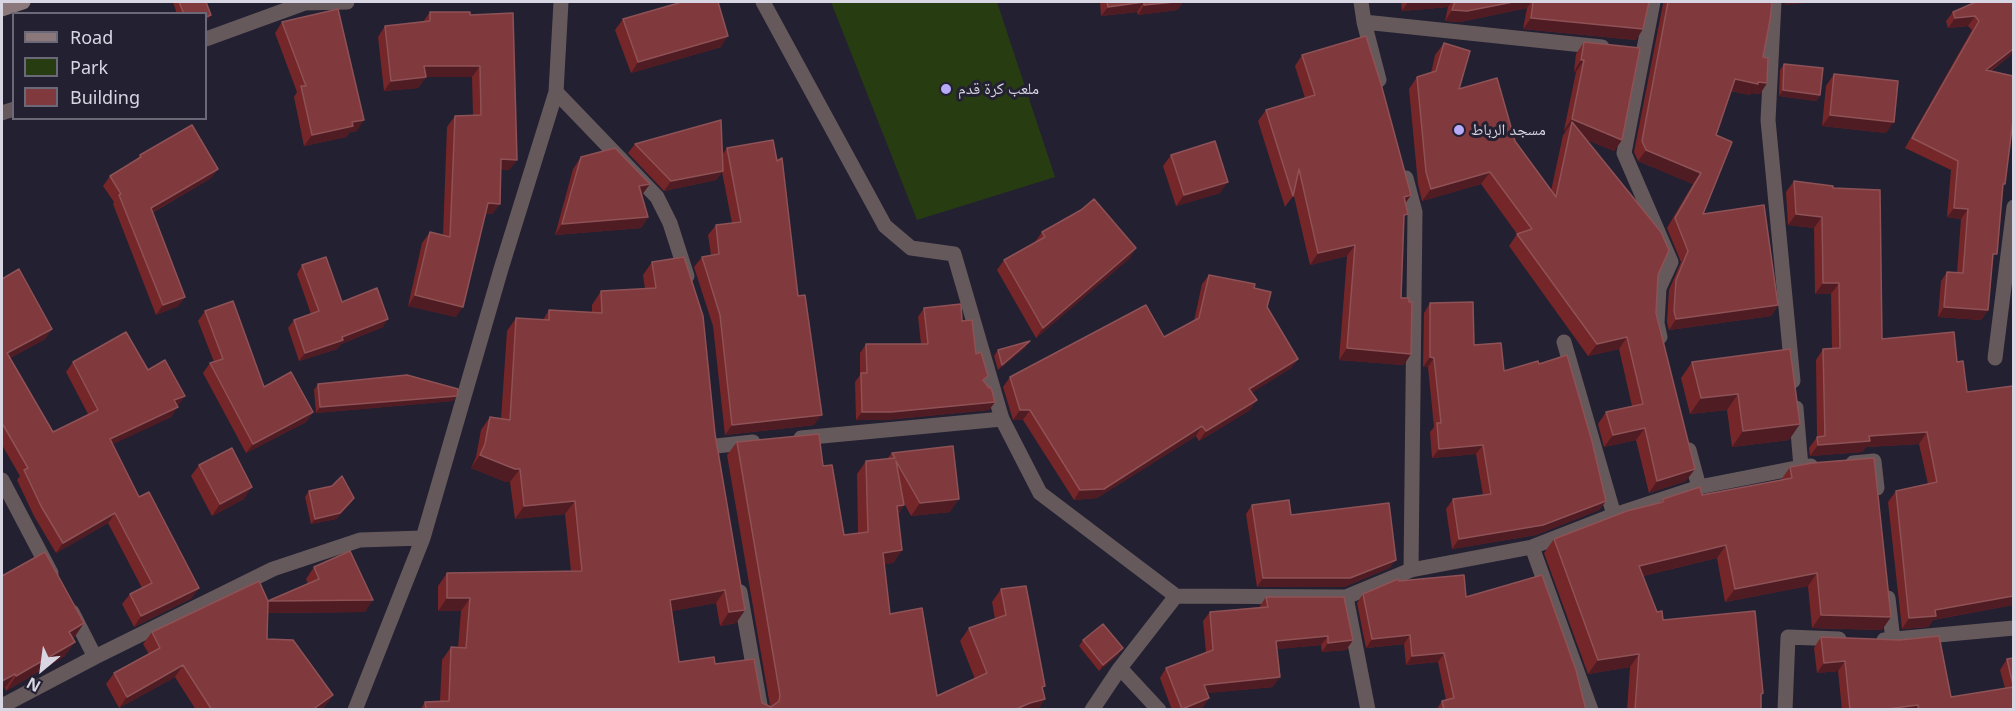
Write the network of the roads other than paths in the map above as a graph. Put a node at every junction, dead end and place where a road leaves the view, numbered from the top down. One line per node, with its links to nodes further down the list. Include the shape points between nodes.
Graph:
1 (23, 2): 8 (main road)
2 (347, 2): 10 (street, via 305,3)
3 (561, 2): 13 (street)
4 (763, 2): 20 (street, via 885,226 911,249 954,254)
5 (1361, 2): 9 (street)
6 (1653, 2): 11 (street)
7 (1774, 2): 27 (street, via 1768,120)
8 (2, 9)
9 (1364, 22): 11 (street); 12 (street)
10 (207, 39)
11 (1633, 50): 18 (street, via 1624,153 1671,262 1659,288 1657,323)
12 (1382, 89)
13 (556, 92): 16 (street, via 657,197 670,223); 32 (street)
14 (1403, 168): 34 (street, via 1415,212)
15 (2013, 207): 19 (street)
16 (690, 285)
17 (1564, 342): 31 (street)
18 (1665, 356)
19 (1995, 358)
20 (1002, 419): 22 (street); 37 (street, via 1040,493)
21 (1685, 432): 29 (street)
22 (788, 439)
23 (764, 441): 24 (street)
24 (716, 446)
25 (1843, 464): 30 (street, via 1874,461)
26 (1822, 465): 27 (street)
27 (1801, 467): 29 (street)
28 (2, 480): 41 (street)
29 (1699, 487): 31 (street)
30 (1879, 506)
31 (1614, 514): 33 (street)
32 (423, 538): 41 (street, via 360,540 273,569); 44 (street)
33 (1532, 547): 34 (street); 49 (street)
34 (1412, 570): 38 (street)
35 (737, 574): 45 (street)
36 (1887, 584): 40 (street)
37 (1176, 596): 38 (street); 42 (street)
38 (1346, 597): 48 (street)
39 (2013, 628): 40 (street)
40 (1893, 640): 50 (street, via 1788,637)
41 (95, 657): 43 (street)
42 (1120, 668): 46 (street); 47 (street)
43 (2, 706)
44 (355, 710)
45 (761, 710)
46 (1092, 710)
47 (1159, 710)
48 (1368, 710)
49 (1591, 710)
50 (1785, 710)

